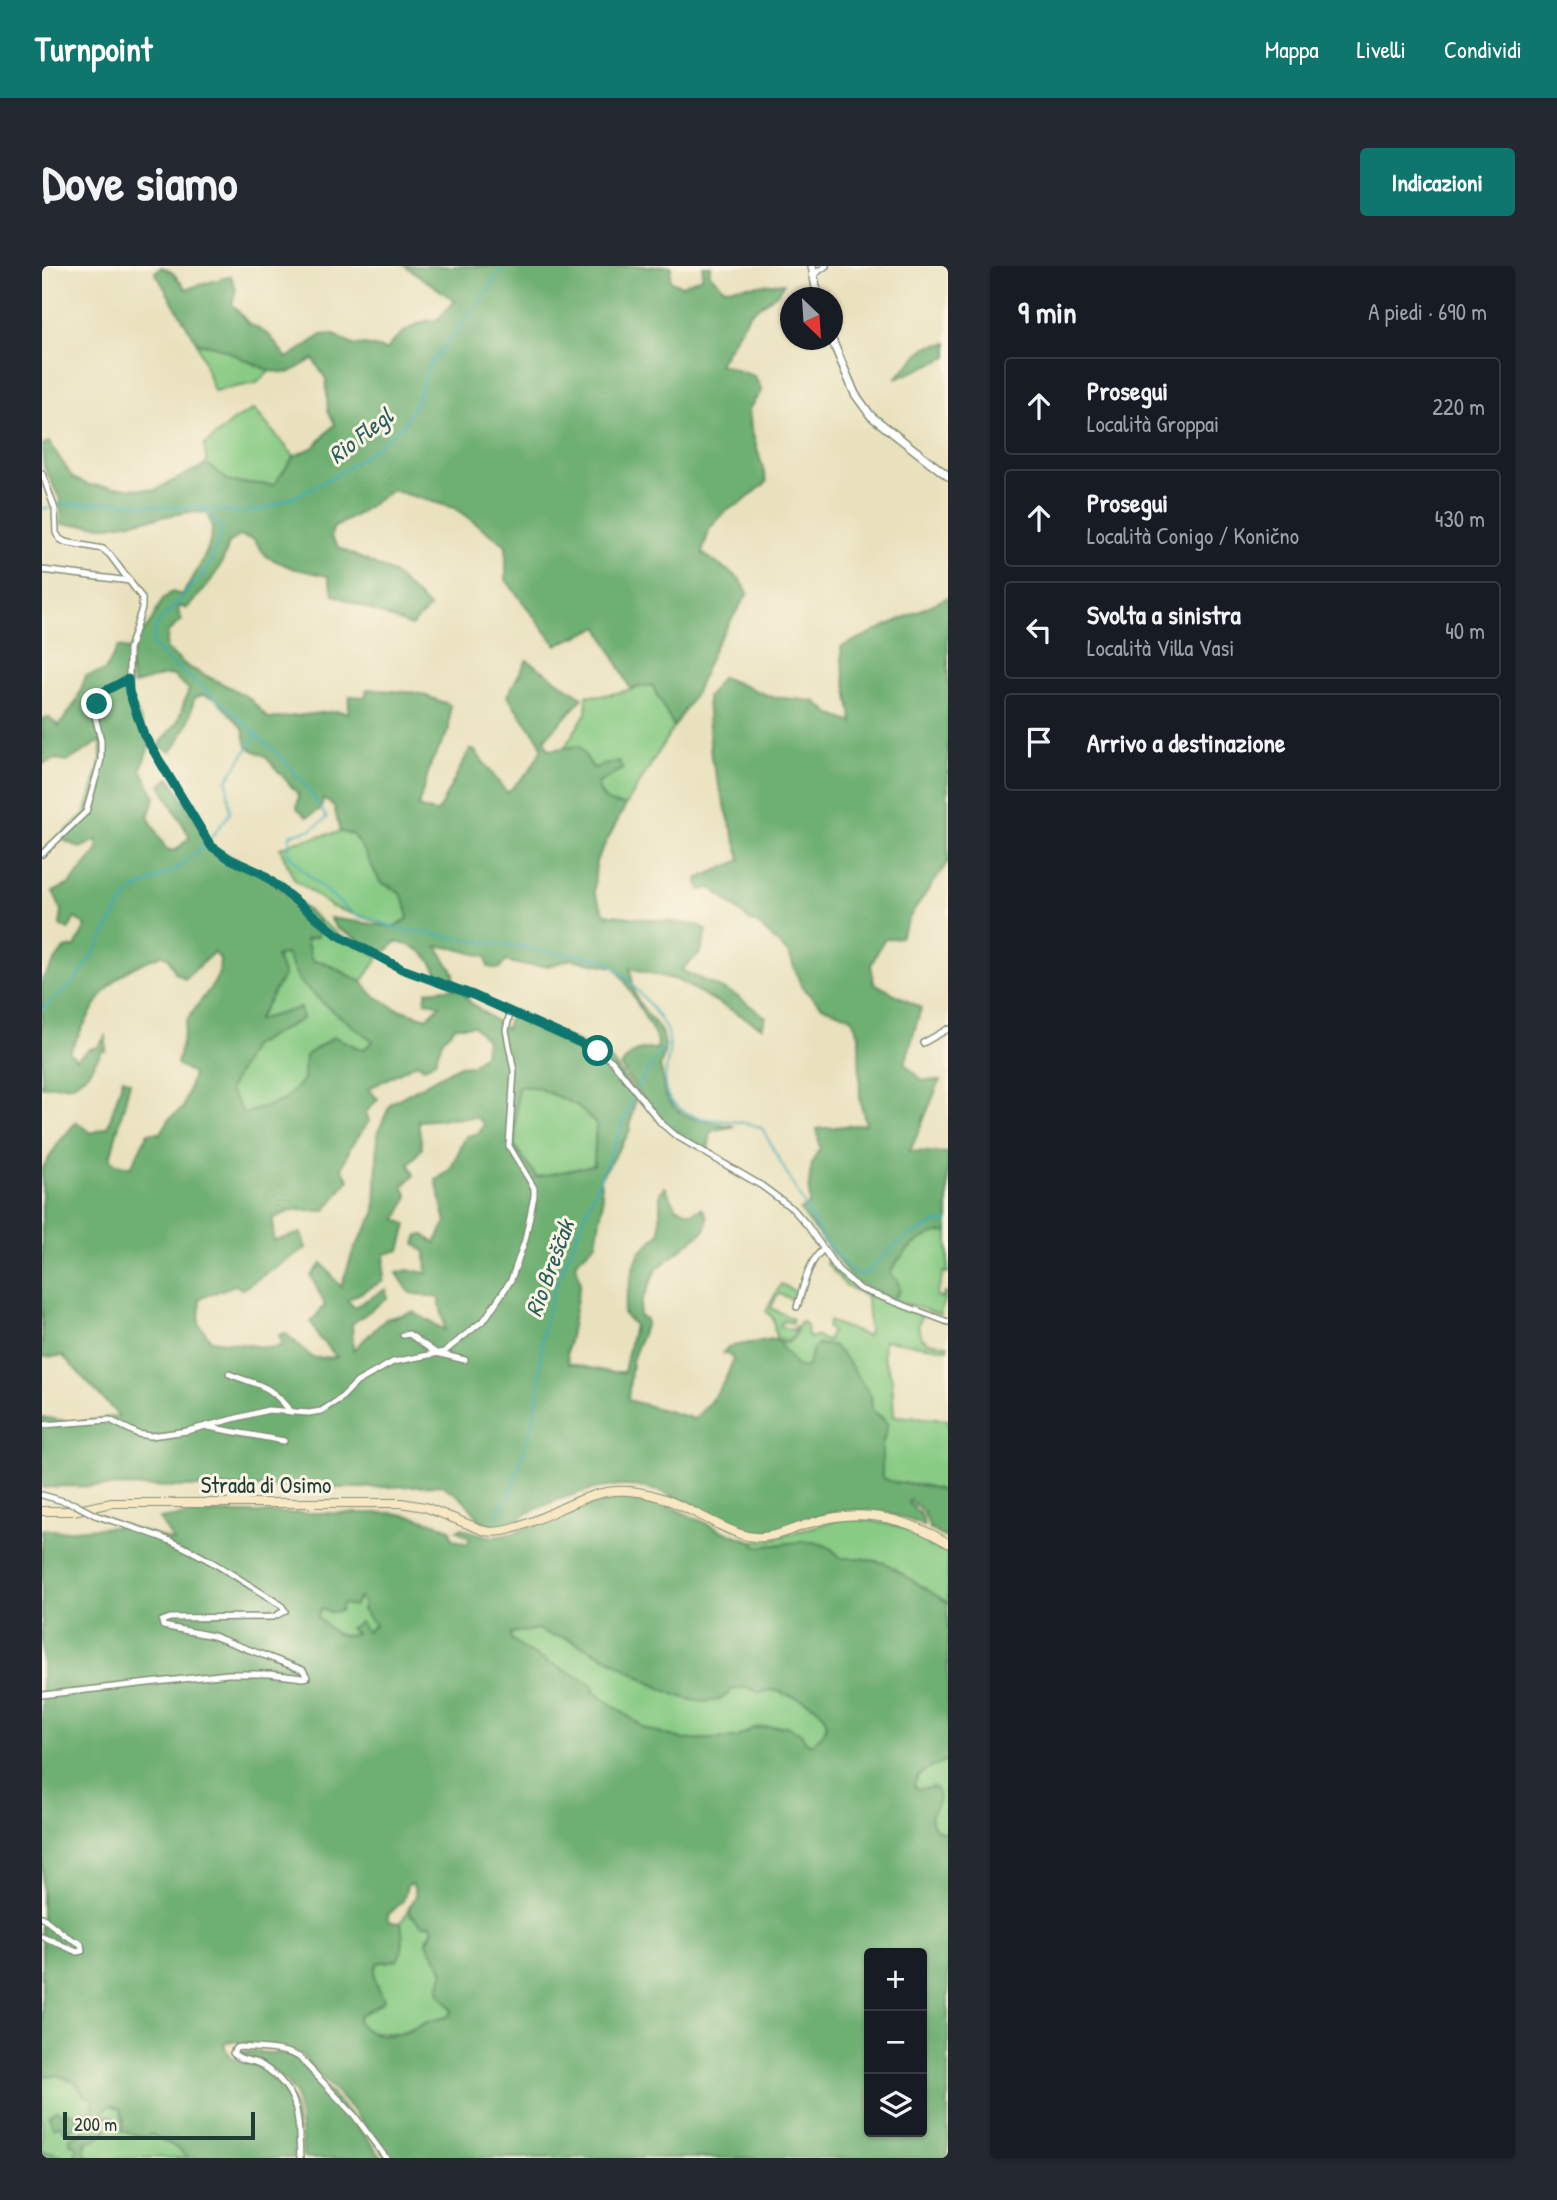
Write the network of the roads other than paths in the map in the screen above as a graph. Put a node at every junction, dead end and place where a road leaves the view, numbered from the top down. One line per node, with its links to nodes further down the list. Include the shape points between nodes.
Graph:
1 (811, 266): 3 (street)
2 (826, 266): 3 (street)
3 (813, 275): 4 (street)
4 (816, 287)
5 (836, 350): 7 (street, via 855,394 871,416)
6 (42, 473): 9 (street, via 60,539 103,549)
7 (948, 476)
8 (42, 570): 9 (street)
9 (130, 581): 10 (street, via 142,598 142,608 128,649)
10 (128, 679): 11 (street, via 103,692 97,704 101,760 86,812); 12 (street, via 144,735 211,846 261,873 338,935 402,969)
11 (42, 854)
12 (510, 1013): 15 (street, via 612,1061 661,1123 793,1209); 19 (street, via 506,1030 514,1071 509,1146 534,1188 525,1240 511,1280 485,1319 444,1352)
13 (948, 1029): 14 (street)
14 (923, 1043)
15 (824, 1249): 16 (street, via 812,1264); 17 (street, via 859,1289)
16 (797, 1307)
17 (948, 1322)
18 (403, 1335): 19 (street, via 409,1334)
19 (436, 1353): 20 (street); 22 (street, via 393,1362 357,1382 321,1411)
20 (464, 1360)
21 (229, 1374): 22 (street, via 263,1384)
22 (291, 1412): 24 (street, via 268,1410)
23 (42, 1425): 24 (street, via 110,1420 151,1436)
24 (205, 1426): 25 (street)
25 (284, 1441)
26 (42, 1495): 29 (street, bridge, via 174,1543 281,1605 285,1611 279,1616 162,1620 163,1626 213,1636 302,1670 307,1676 228,1674)
27 (42, 1511): 28 (main road, Strada di Osimo, via 73,1511 112,1503 401,1503 425,1507 494,1533 595,1493 629,1491 672,1501 739,1534 755,1537 860,1514 907,1522)
28 (948, 1543)
29 (42, 1695)
30 (42, 1917): 31 (street, via 81,1944 82,1951)
31 (42, 1936)
32 (300, 2158): 33 (street, via 293,2096 262,2065 235,2056 236,2048 299,2057 354,2115)
33 (386, 2158)

